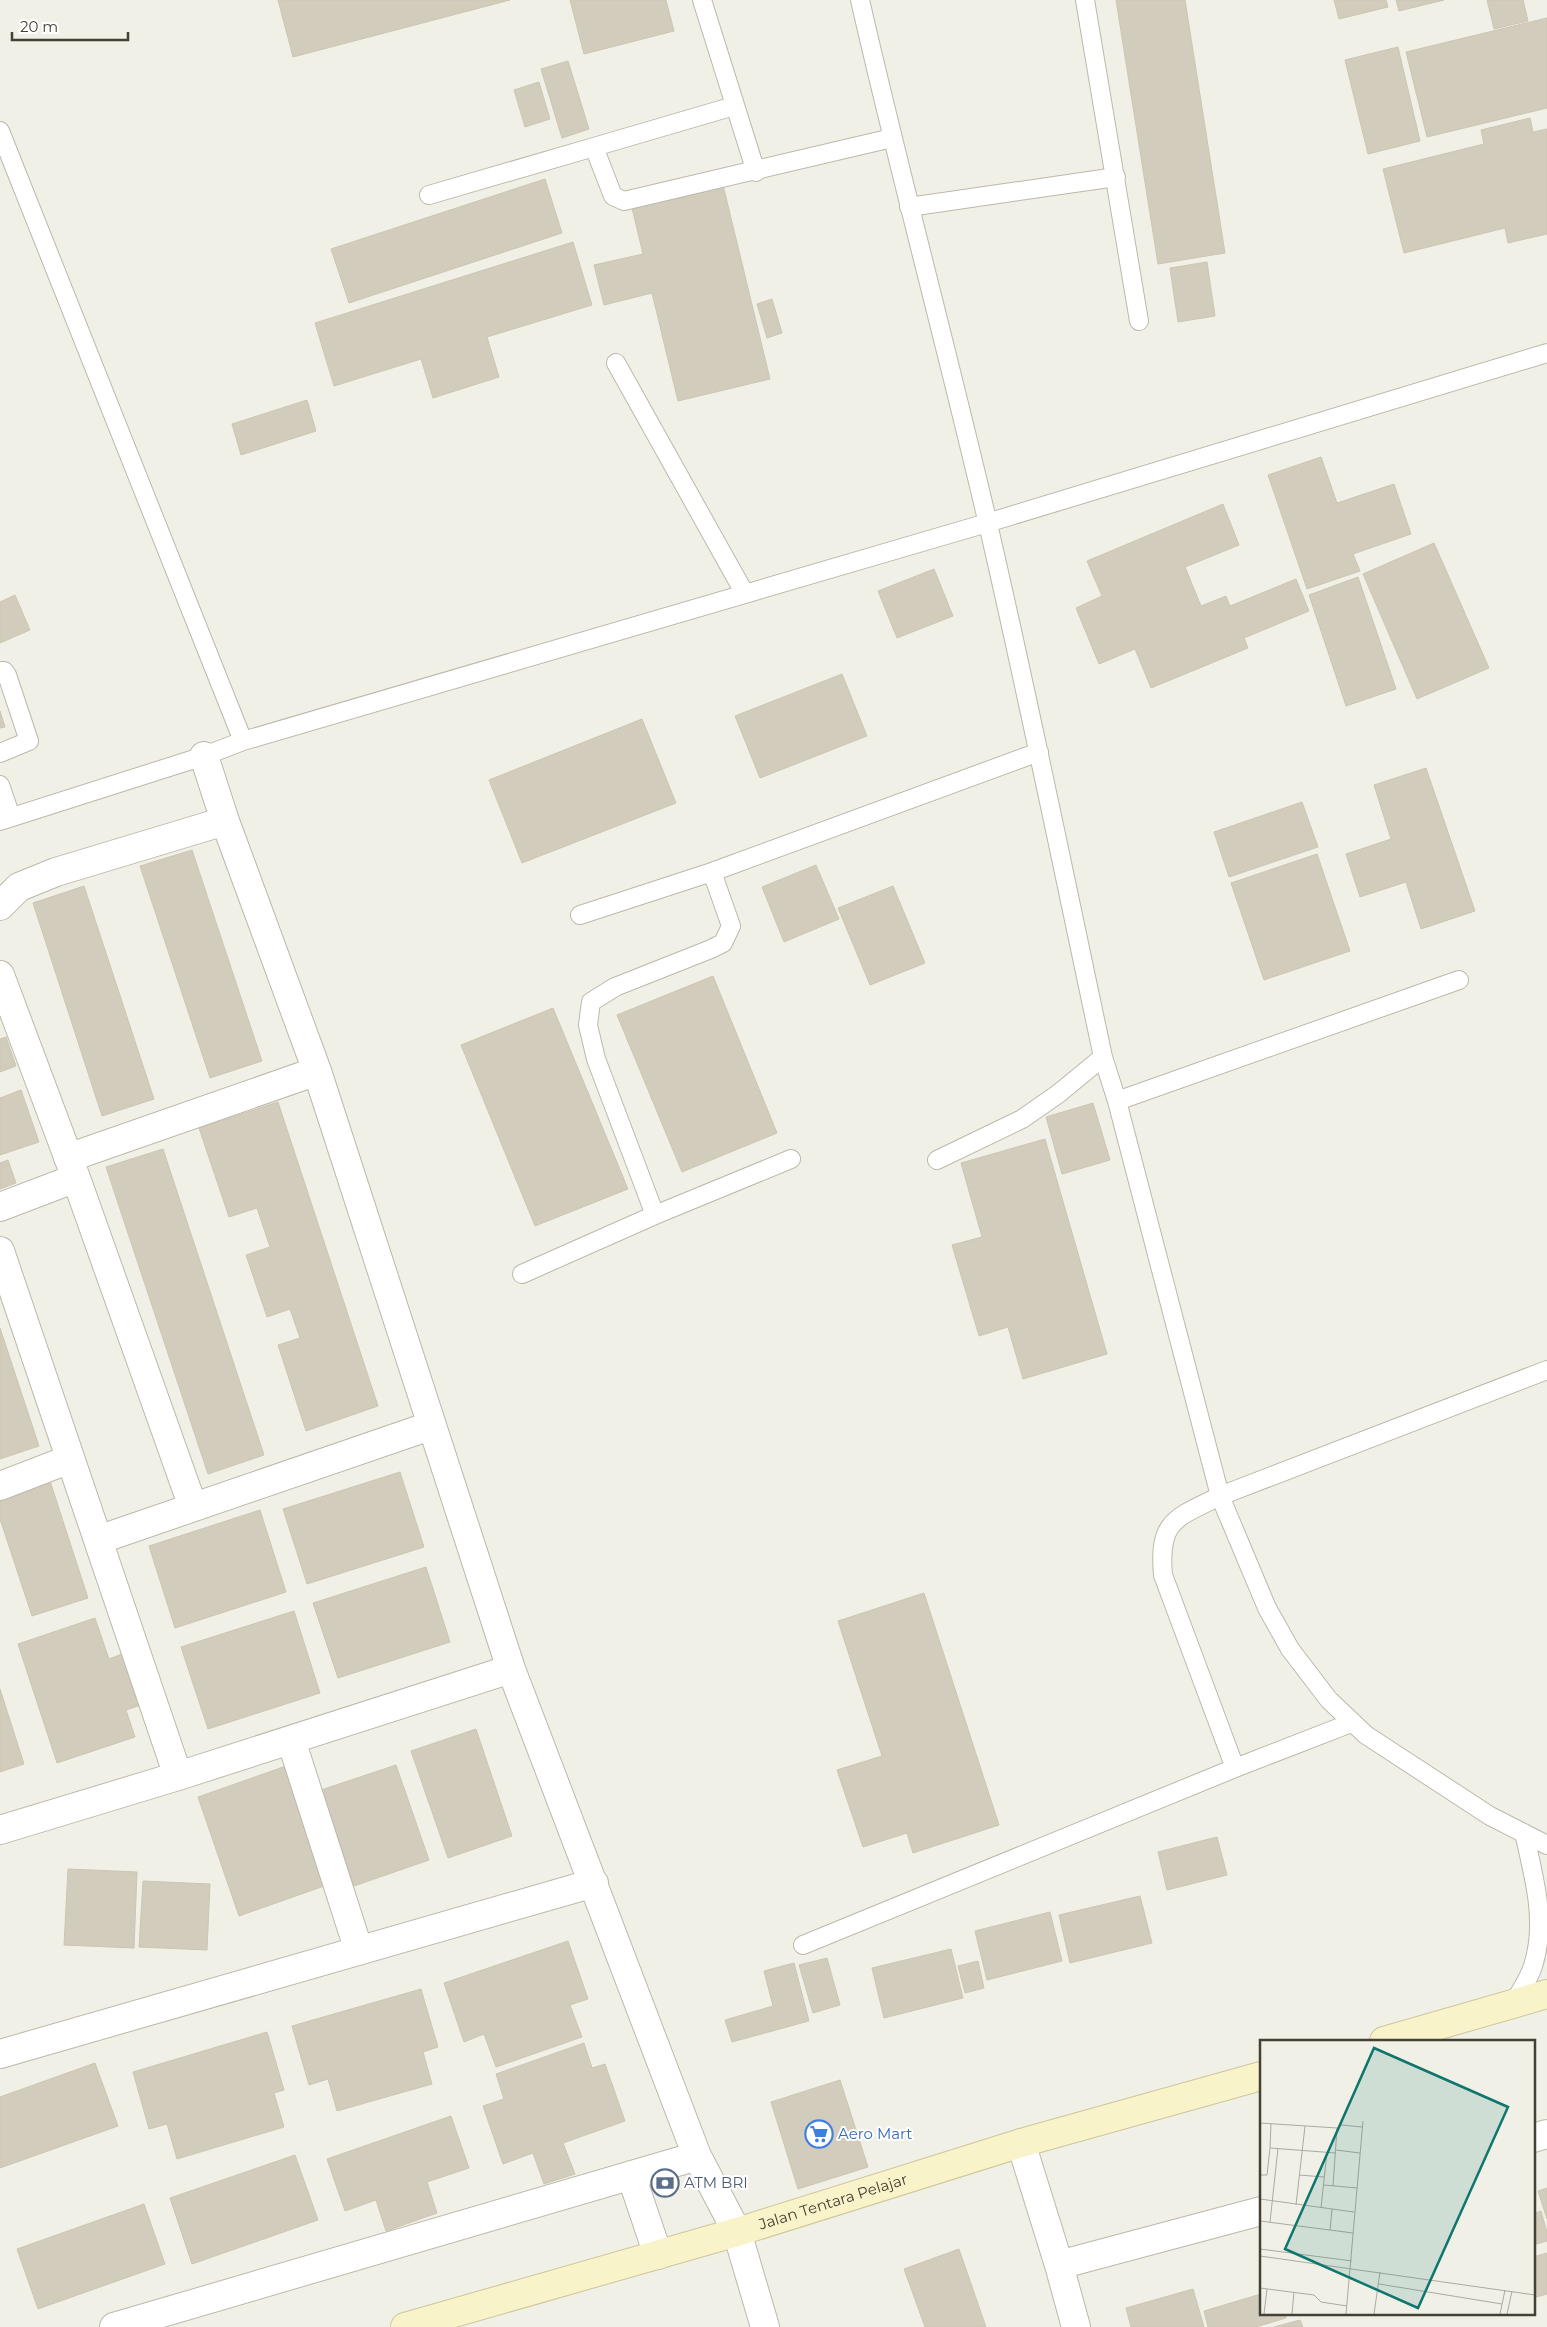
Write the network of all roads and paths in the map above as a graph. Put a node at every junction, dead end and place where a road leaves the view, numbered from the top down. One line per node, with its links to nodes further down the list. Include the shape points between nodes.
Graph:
1 (702, 0): 4 (lane)
2 (860, 0): 6 (lane)
3 (1085, 0): 9 (lane)
4 (734, 106): 7 (lane); 8 (lane)
5 (0, 130): 18 (lane)
6 (892, 138): 8 (lane); 11 (lane)
7 (594, 147): 8 (lane, via 609,189 618,200 624,201); 10 (lane)
8 (756, 172)
9 (1116, 177): 11 (lane); 12 (lane)
10 (429, 195)
11 (909, 207): 15 (lane)
12 (1139, 321)
13 (1547, 353): 15 (lane)
14 (616, 362): 16 (lane)
15 (987, 523): 16 (lane); 19 (lane)
16 (745, 594): 18 (lane)
17 (0, 670): 20 (lane, via 7,674 30,741)
18 (243, 740): 21 (lane)
19 (1039, 752): 25 (lane); 30 (lane)
20 (0, 753)
21 (204, 756): 23 (lane); 24 (street)
22 (0, 785): 23 (lane)
23 (6, 819)
24 (224, 821): 26 (street, via 56,872 19,887); 31 (street)
25 (712, 872): 27 (lane); 37 (lane, via 731,926 723,943 615,986 591,1002 588,1025 596,1059)
26 (0, 906)
27 (580, 915)
28 (0, 975): 35 (street)
29 (1459, 980): 32 (lane)
30 (1103, 1057): 32 (lane); 34 (lane, via 1022,1119)
31 (317, 1071): 35 (street); 41 (street)
32 (1117, 1101): 44 (lane)
33 (792, 1159): 37 (lane)
34 (937, 1160)
35 (72, 1168): 36 (street); 45 (street)
36 (0, 1207)
37 (655, 1214): 39 (lane)
38 (0, 1251): 42 (street)
39 (522, 1274)
40 (1547, 1370): 44 (lane)
41 (430, 1426): 45 (street); 47 (street)
42 (70, 1459): 43 (street); 46 (street)
43 (0, 1486)
44 (1220, 1496): 48 (lane, via 1267,1608 1290,1649 1329,1700); 50 (lane, via 1182,1515 1166,1531 1161,1550 1163,1575)
45 (193, 1507): 46 (street)
46 (98, 1540): 51 (street)
47 (511, 1669): 49 (street); 55 (street)
48 (1352, 1723): 50 (lane); 53 (lane, via 1490,1816)
49 (291, 1740): 51 (street); 57 (street)
50 (1234, 1768): 56 (lane)
51 (178, 1776): 52 (street)
52 (0, 1830)
53 (1524, 1833): 54 (lane); 59 (lane, via 1541,1905 1542,1937 1533,1967)
54 (1547, 1845)
55 (594, 1883): 57 (street); 66 (street)
56 (803, 1945)
57 (359, 1951): 61 (street)
58 (1547, 1994): 59 (main road)
59 (1513, 2004): 60 (main road)
60 (1387, 2040)
61 (0, 2054)
62 (1260, 2076): 65 (main road, Jalan Tentara Pelajar)
63 (1547, 2134): 64 (street)
64 (1534, 2138)
65 (1021, 2143): 69 (main road, Jalan Tentara Pelajar); 71 (street)
66 (696, 2156): 67 (street); 69 (street)
67 (631, 2175): 70 (street); 72 (street)
68 (1260, 2211): 71 (street)
69 (737, 2232): 70 (main road, Jalan Tentara Pelajar); 74 (street)
70 (658, 2255): 73 (main road, Jalan Tentara Pelajar)
71 (1059, 2265): 75 (street)
72 (114, 2327)
73 (405, 2327)
74 (765, 2327)
75 (1076, 2327)

